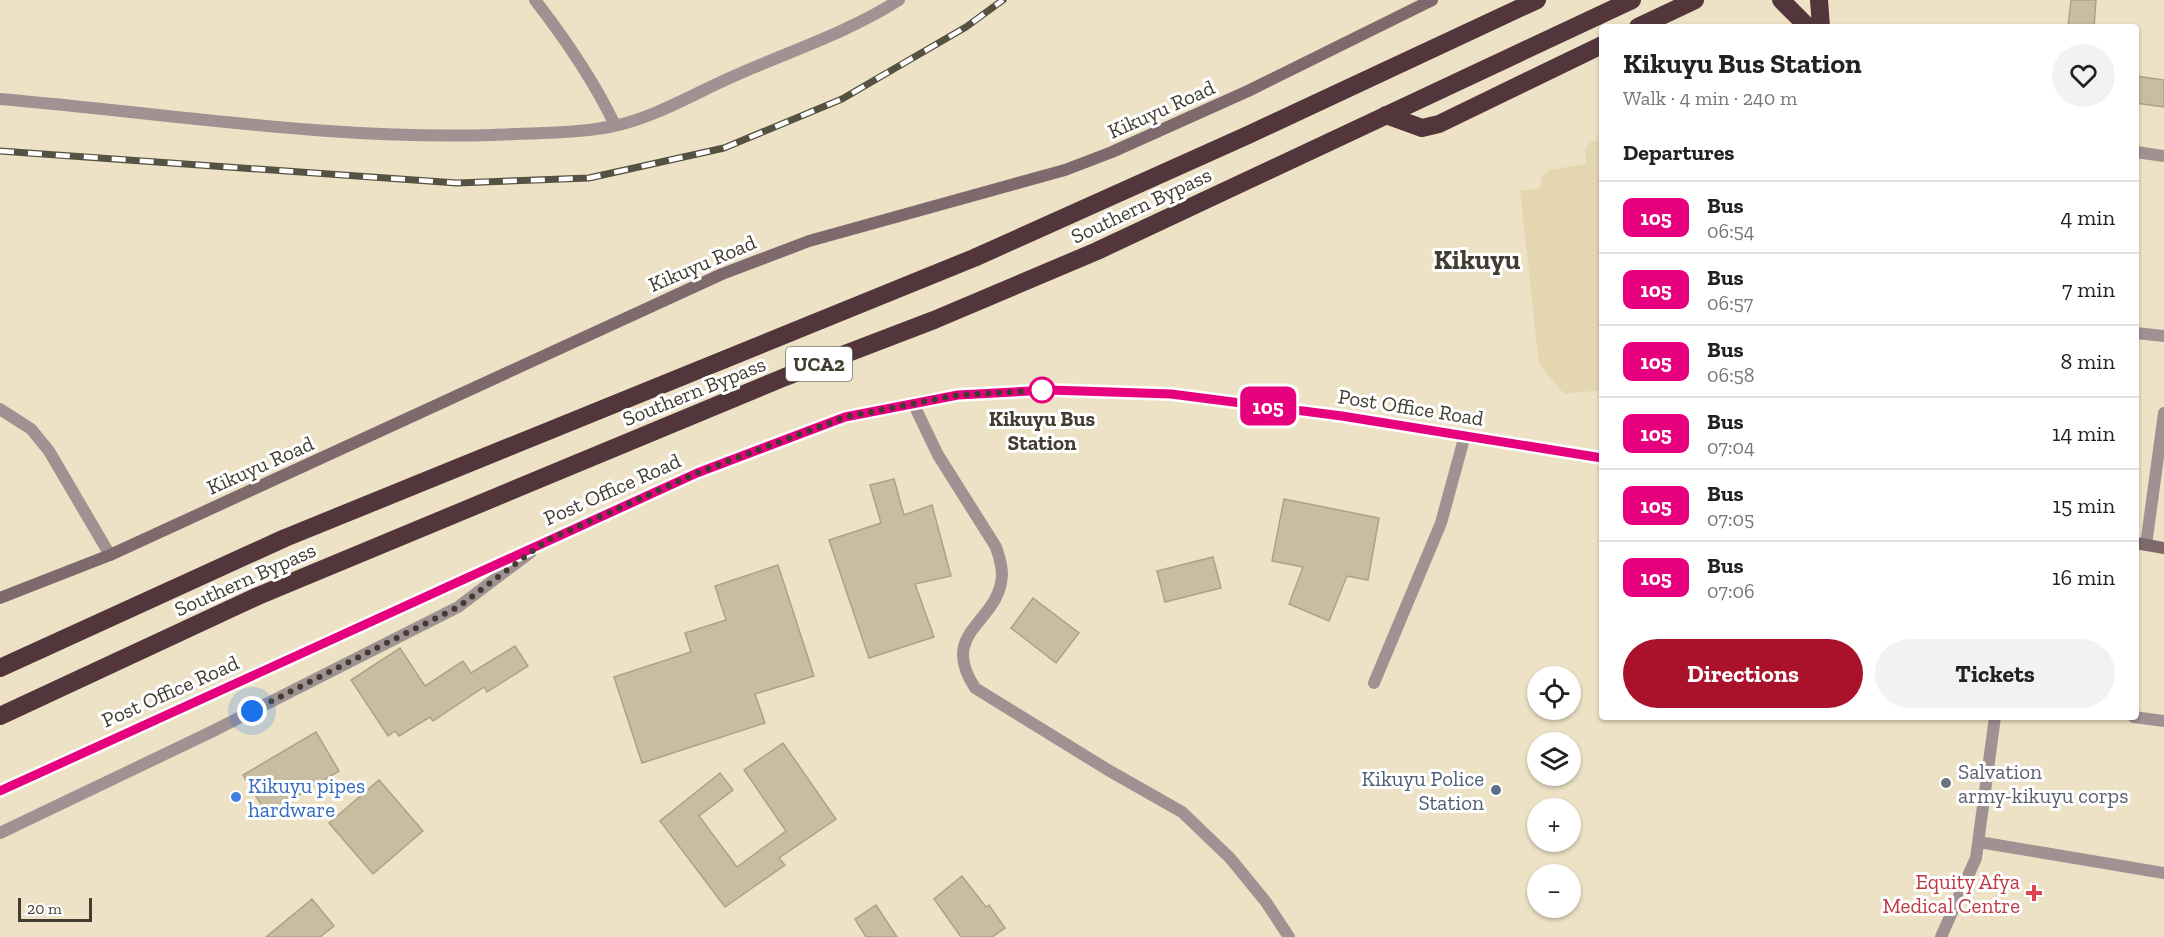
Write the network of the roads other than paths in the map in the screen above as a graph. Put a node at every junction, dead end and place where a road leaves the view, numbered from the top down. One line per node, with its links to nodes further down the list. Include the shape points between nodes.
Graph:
1 (535, 0): 15 (street, via 578,58)
2 (899, 0): 15 (street, via 840,33 667,108)
3 (1432, 0): 28 (street, Kikuyu Road, via 1248,91 1112,152 1065,170 809,241 722,274)
4 (1537, 0): 30 (highway, Southern Bypass / UCA2, via 974,258 285,537)
5 (1632, 0): 14 (highway, Southern Bypass / UCA2)
6 (1695, 0): 9 (highway)
7 (1781, 0): 10 (highway)
8 (1819, 0): 11 (highway)
9 (1644, 24)
10 (1805, 24)
11 (1821, 24)
12 (1599, 46): 14 (highway, via 1439,124 1422,128)
13 (0, 99): 15 (street, via 210,121 424,137)
14 (1386, 115): 32 (highway, Southern Bypass / UCA2, via 1097,251 258,596)
15 (615, 125)
16 (2139, 152): 17 (street)
17 (2164, 156)
18 (2139, 333): 19 (street)
19 (2164, 336)
20 (913, 403): 23 (street, Post Office Road, via 958,395 1049,390 1171,394); 25 (street, Post Office Road, via 845,417 772,444); 40 (street, via 938,454 996,547 1001,563 1000,586 963,645 961,658 975,688 1182,812 1230,858)
21 (0, 409): 28 (street, via 31,429 49,452)
22 (2164, 413): 26 (street)
23 (1466, 435): 24 (street, Post Office Road); 31 (street, via 1441,523)
24 (1599, 457)
25 (546, 541): 36 (street, Post Office Road); 37 (street, via 458,607)
26 (2141, 544): 27 (street)
27 (2164, 548)
28 (110, 555): 29 (street, Kikuyu Road)
29 (0, 598)
30 (0, 668)
31 (1374, 683)
32 (0, 716)
33 (2139, 718): 35 (street)
34 (1995, 720): 38 (street)
35 (2164, 721)
36 (0, 791)
37 (0, 834)
38 (1979, 842): 39 (street); 41 (street, via 1976,858)
39 (2164, 873)
40 (1289, 937)
41 (1941, 937)

